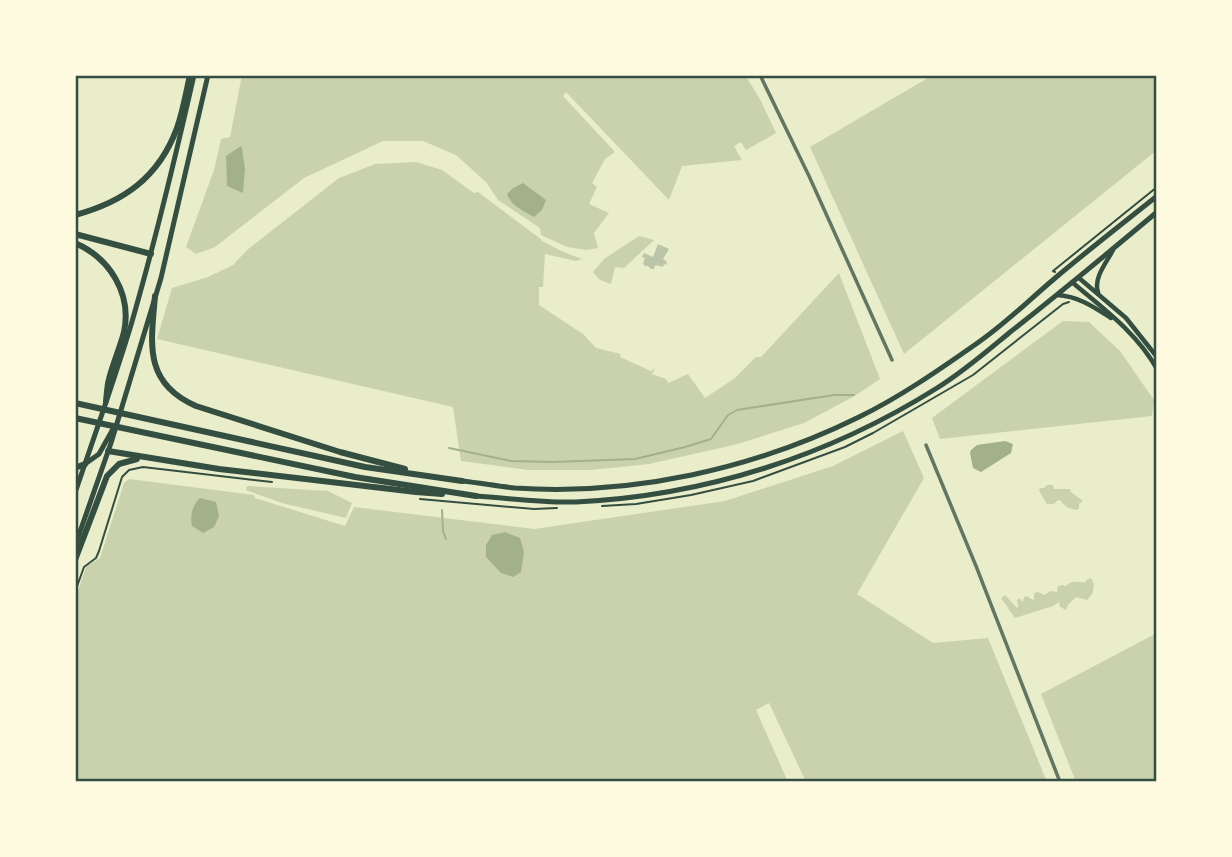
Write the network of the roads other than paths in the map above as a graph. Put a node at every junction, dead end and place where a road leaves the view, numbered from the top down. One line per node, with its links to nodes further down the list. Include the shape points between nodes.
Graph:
1 (192, 75): 6 (highway, via 175,133 151,171 117,200); 10 (main road)
2 (208, 75): 12 (main road)
3 (760, 75): 20 (street)
4 (1157, 196): 11 (main road)
5 (1157, 212): 9 (main road)
6 (75, 215)
7 (75, 234): 10 (highway)
8 (75, 243): 22 (highway, via 106,264 124,300 125,327)
9 (1116, 246): 13 (main road); 15 (main road, via 1097,281)
10 (151, 254): 12 (main road, via 160,262); 22 (main road)
11 (1065, 270): 13 (main road); 14 (main road); 32 (main road, via 978,343 913,387 802,443 730,466 632,484 514,488)
12 (161, 273): 17 (main road)
13 (1079, 278): 14 (main road); 15 (main road)
14 (1073, 283): 16 (main road); 18 (main road)
15 (1100, 294): 19 (main road, via 1131,323)
16 (1057, 295): 18 (main road, via 1082,301); 34 (main road, via 971,365 902,409 834,443 758,471 694,488 598,500)
17 (155, 296): 27 (main road); 31 (highway, via 153,357 163,380 181,398 340,452)
18 (1126, 329): 21 (main road)
19 (1157, 357)
20 (892, 360)
21 (1157, 369)
22 (106, 401): 25 (main road)
23 (77, 403): 31 (highway, via 366,467)
24 (77, 418): 34 (highway, via 355,477)
25 (96, 432): 27 (main road, via 97,443); 29 (main road)
26 (926, 445): 37 (street)
27 (105, 450): 28 (highway); 29 (main road); 35 (main road)
28 (149, 459): 34 (highway); 36 (highway, via 125,461 109,473)
29 (85, 464): 30 (highway); 33 (main road)
30 (75, 468)
31 (438, 478): 32 (highway)
32 (462, 481)
33 (75, 492)
34 (476, 496)
35 (75, 546)
36 (75, 561)
37 (1060, 782)

